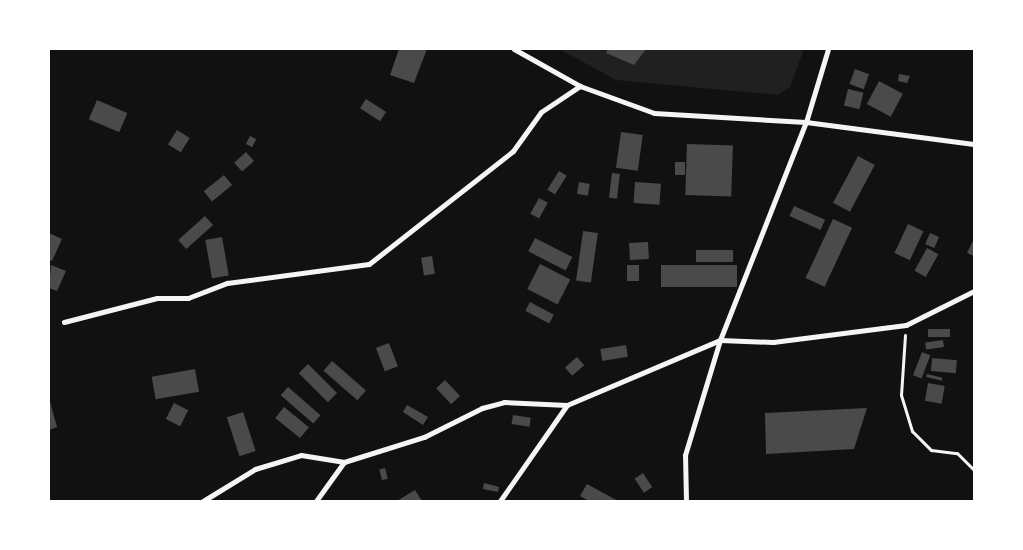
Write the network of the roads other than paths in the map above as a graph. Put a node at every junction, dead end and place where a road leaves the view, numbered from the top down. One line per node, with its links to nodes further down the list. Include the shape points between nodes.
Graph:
1 (514, 49): 3 (street)
2 (828, 49): 4 (street)
3 (580, 86): 4 (street, via 654,113); 7 (street, via 540,112 513,151 369,264 227,282 188,298 157,298)
4 (806, 122): 5 (street); 8 (street)
5 (974, 144)
6 (974, 291): 8 (street, via 906,324 774,342)
7 (64, 322)
8 (720, 340): 9 (street); 14 (street, via 685,455)
9 (567, 405): 10 (street, via 490,406 424,437); 13 (street)
10 (344, 462): 11 (street, via 301,455 255,469); 12 (street)
11 (203, 501)
12 (316, 501)
13 (500, 501)
14 (686, 501)

